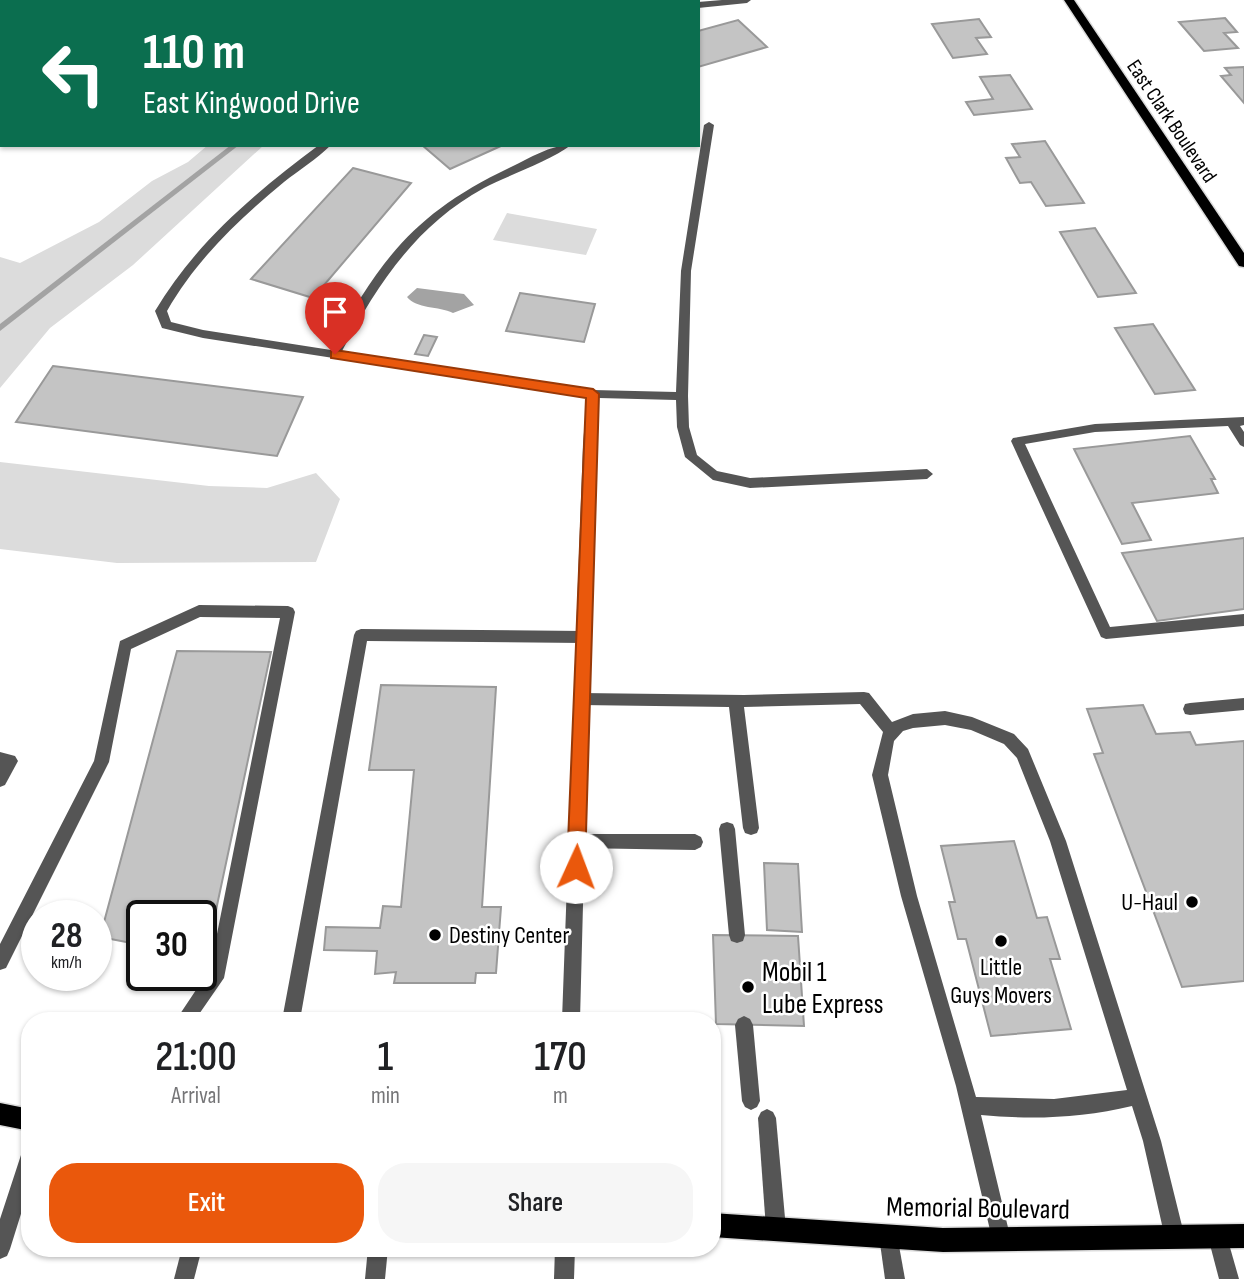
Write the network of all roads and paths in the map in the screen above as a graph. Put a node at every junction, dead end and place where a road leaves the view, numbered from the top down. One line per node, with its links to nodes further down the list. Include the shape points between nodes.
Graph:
1 (747, 0): 3 (street)
2 (1069, 0): 7 (main road, East Clark Boulevard)
3 (700, 5)
4 (709, 125): 10 (street, via 686,271)
5 (323, 147): 8 (street, via 235,220 182,275 160,311 166,325)
6 (562, 147): 8 (street, via 498,177 431,219 363,300)
7 (1244, 263)
8 (335, 354): 9 (street)
9 (593, 394): 10 (street); 15 (street)
10 (682, 396): 13 (street, via 683,427 691,457 713,475 750,483)
11 (1238, 422): 12 (street); 14 (street, via 1095,428 1017,441 1106,633)
12 (1244, 442)
13 (927, 474)
14 (1244, 620)
15 (583, 637): 16 (street); 30 (street, via 361,635)
16 (581, 699): 17 (street); 25 (street)
17 (736, 701): 20 (street, via 864,698); 23 (street)
18 (1244, 704): 19 (street)
19 (1190, 709)
20 (892, 733): 33 (street, via 912,720 946,718 994,731 1023,754 1058,841); 35 (street, via 880,775 909,896)
21 (0, 759): 22 (street, via 10,761)
22 (0, 780)
23 (751, 828)
24 (727, 829): 27 (street)
25 (576, 841): 26 (street); 31 (street)
26 (695, 842)
27 (737, 936)
28 (0, 962): 29 (street, via 101,762 125,645 199,611 288,612 218,972)
29 (190, 1012)
30 (292, 1012)
31 (571, 1012)
32 (744, 1025): 34 (street)
33 (1138, 1096): 35 (street, via 1099,1106 1012,1110); 45 (street)
34 (751, 1101)
35 (970, 1105): 46 (street)
36 (0, 1114): 37 (main road)
37 (21, 1118)
38 (767, 1118): 41 (street)
39 (21, 1183): 47 (street)
40 (721, 1226): 41 (main road, Memorial Boulevard)
41 (776, 1229): 42 (main road, Memorial Boulevard)
42 (889, 1236): 46 (main road, Memorial Boulevard); 54 (street)
43 (1244, 1236): 44 (main road, Memorial Boulevard)
44 (1218, 1237): 45 (main road, Memorial Boulevard); 55 (street)
45 (1175, 1238): 46 (main road, Memorial Boulevard)
46 (1001, 1240)
47 (0, 1249)
48 (190, 1257): 51 (street)
49 (377, 1257): 52 (street)
50 (565, 1257): 53 (street)
51 (184, 1279)
52 (375, 1279)
53 (564, 1279)
54 (895, 1279)
55 (1229, 1279)

